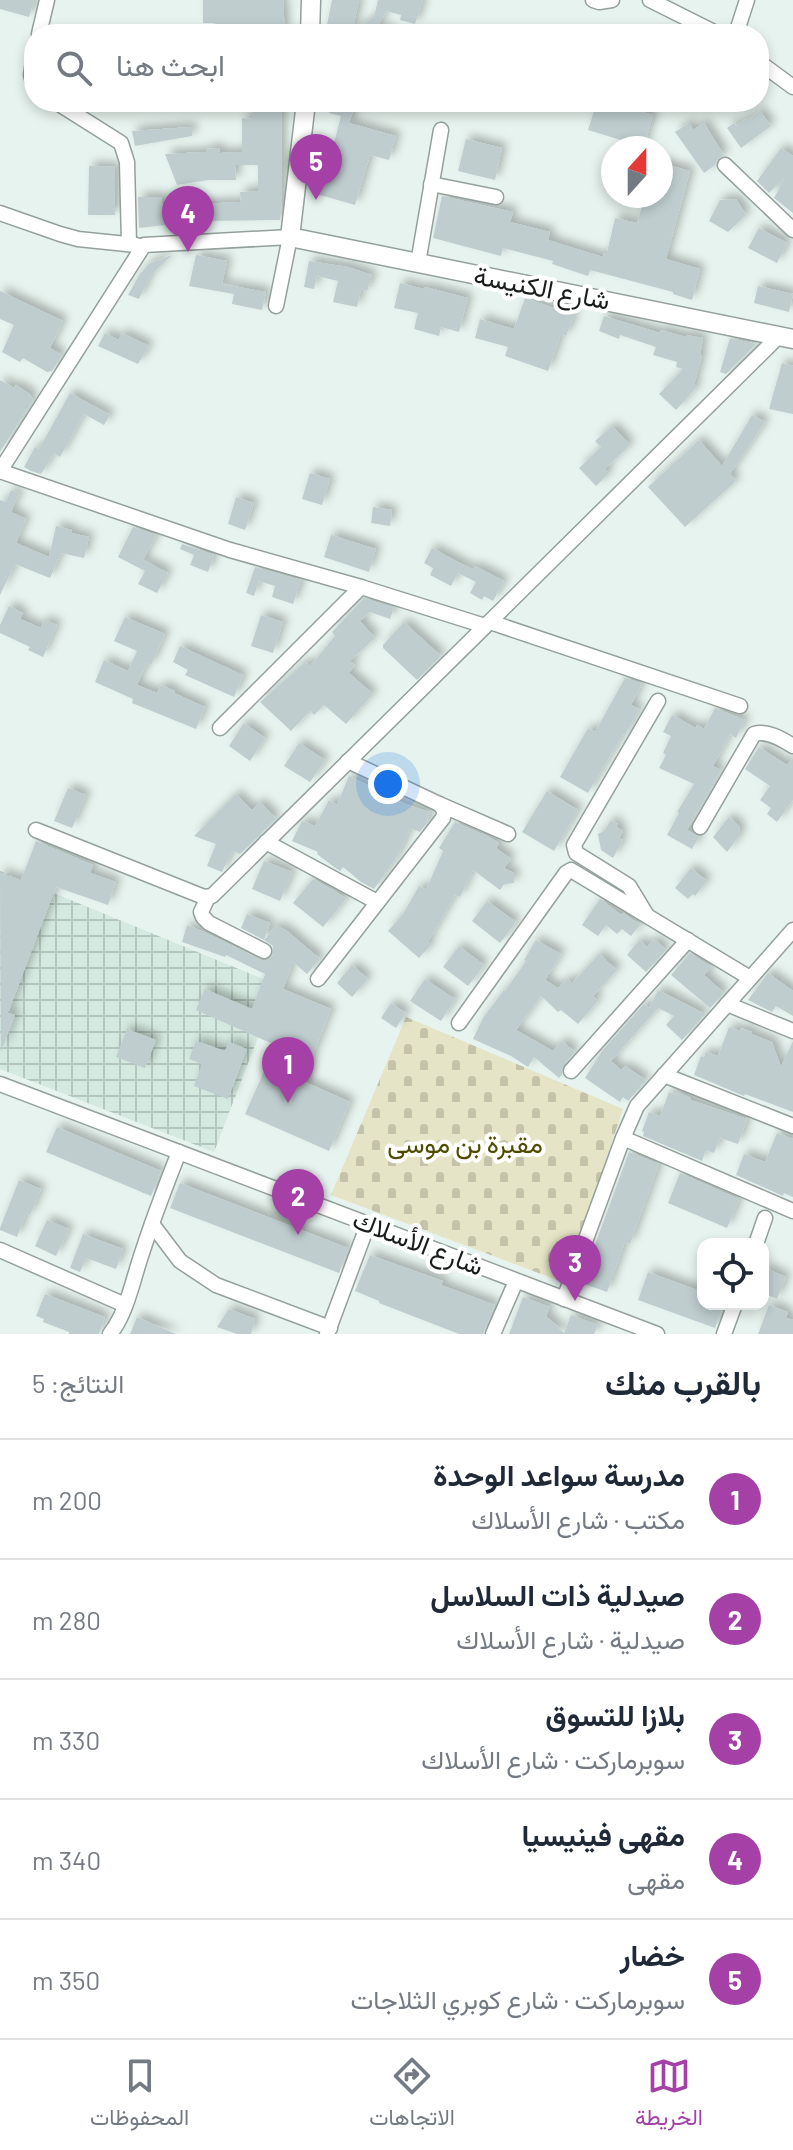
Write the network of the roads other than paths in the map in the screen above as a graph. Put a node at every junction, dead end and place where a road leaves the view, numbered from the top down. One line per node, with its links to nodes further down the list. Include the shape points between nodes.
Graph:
1 (47, 0): 8 (street)
2 (311, 0): 9 (main road)
3 (593, 0): 4 (street)
4 (612, 0)
5 (650, 0): 7 (street)
6 (747, 0): 11 (street)
7 (668, 4): 10 (street)
8 (41, 24)
9 (310, 24)
10 (701, 24)
11 (739, 24)
12 (769, 69): 13 (street)
13 (793, 87)
14 (72, 112): 23 (street, via 121,143)
15 (305, 112): 22 (main road)
16 (441, 130): 18 (street)
17 (725, 165): 21 (street)
18 (431, 184): 19 (street); 24 (street)
19 (496, 197)
20 (0, 213): 23 (street, via 78,239)
21 (793, 230)
22 (290, 237): 23 (street); 24 (main road, شارع الكنيسة); 25 (street)
23 (136, 245): 27 (street)
24 (418, 263): 26 (main road, شارع الكنيسة)
25 (276, 306)
26 (789, 338): 29 (street)
27 (1, 468): 28 (street, via 230,550)
28 (361, 587): 29 (street); 32 (street)
29 (488, 624): 31 (street); 34 (street)
30 (658, 701): 42 (street, via 574,845 576,853 629,886)
31 (740, 706)
32 (220, 728)
33 (793, 746): 36 (street, via 754,734)
34 (348, 761): 35 (street); 39 (street)
35 (439, 804): 38 (street); 41 (street, via 443,818)
36 (700, 827)
37 (36, 830): 40 (street)
38 (508, 834)
39 (266, 842): 40 (street); 41 (street)
40 (208, 897): 45 (street, via 201,912 209,923)
41 (377, 902): 47 (street)
42 (646, 914): 44 (street); 49 (street, via 568,871)
43 (793, 930): 46 (street)
44 (688, 940): 46 (street); 51 (street)
45 (264, 951)
46 (750, 978): 48 (street)
47 (318, 979)
48 (727, 1004): 50 (street); 52 (street)
49 (459, 1023)
50 (793, 1031)
51 (571, 1071)
52 (664, 1075): 54 (street); 55 (street, via 637,1106)
53 (0, 1084): 56 (street, شارع الأسلاك)
54 (793, 1126)
55 (623, 1138): 57 (street); 64 (street)
56 (179, 1152): 59 (street); 60 (street, شارع الأسلاك)
57 (793, 1211)
58 (765, 1218): 61 (street)
59 (152, 1224): 65 (street); 68 (street, via 180,1261 216,1285)
60 (368, 1224): 63 (street, شارع الأسلاك); 68 (street)
61 (758, 1238)
62 (0, 1250): 65 (street)
63 (516, 1281): 64 (street, شارع الأسلاك); 70 (street)
64 (564, 1299): 67 (street, شارع الأسلاك)
65 (125, 1305): 69 (street)
66 (733, 1310): 72 (street)
67 (620, 1327): 71 (street, شارع الأسلاك)
68 (328, 1331)
69 (110, 1334)
70 (493, 1334)
71 (657, 1334)
72 (724, 1334)

